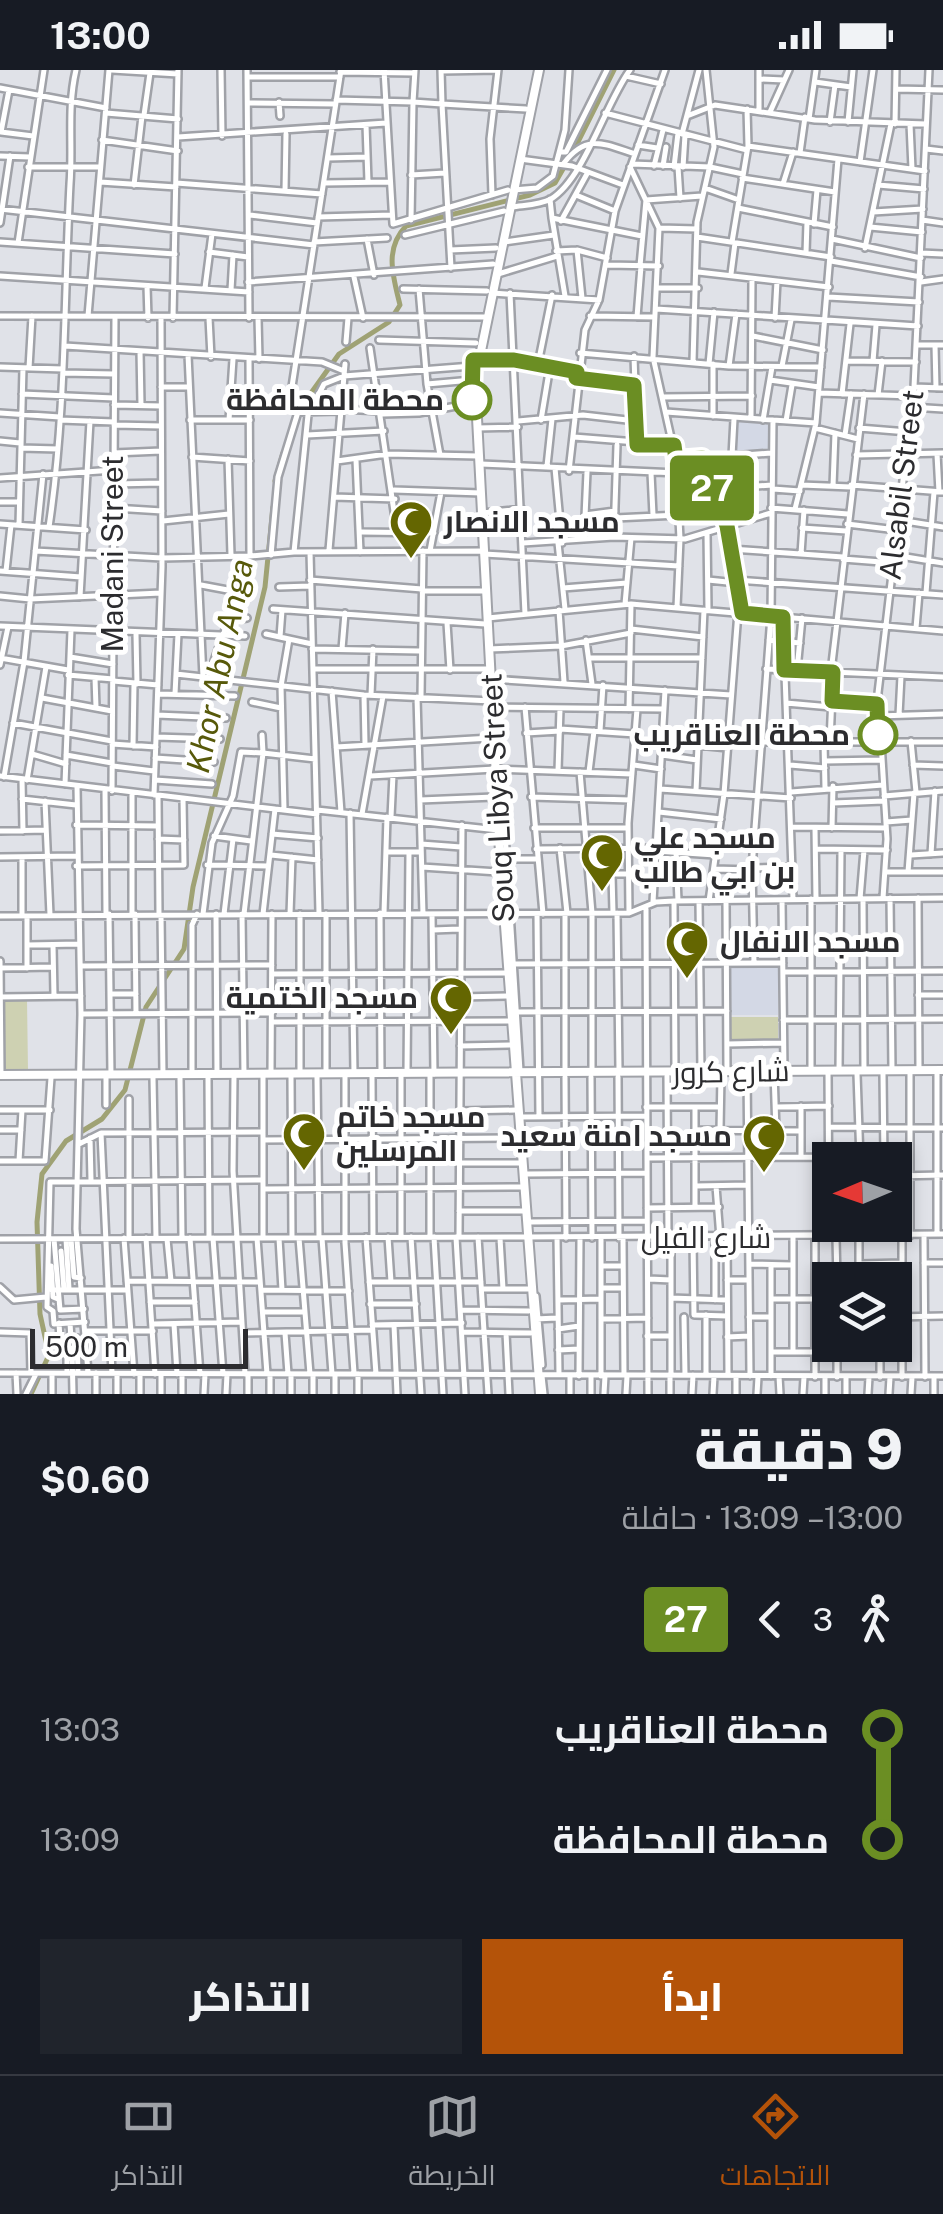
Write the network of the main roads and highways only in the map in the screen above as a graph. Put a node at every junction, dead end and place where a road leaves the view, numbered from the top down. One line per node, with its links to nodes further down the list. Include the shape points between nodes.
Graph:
1 (537, 70): 2 (main road); 2 (main road)
2 (510, 192): 3 (main road, Souq Libya Street)
3 (498, 246): 4 (main road, Souq Libya Street); 4 (main road, Souq Libya Street)
4 (489, 292): 5 (main road, Souq Libya Street)
5 (484, 317): 6 (main road, Souq Libya Street); 6 (main road, Souq Libya Street)
6 (474, 362): 7 (main road, Souq Libya Street); 7 (main road, Souq Libya Street)
7 (478, 460): 8 (main road, Souq Libya Street)
8 (479, 493): 9 (main road, Souq Libya Street); 9 (main road, Souq Libya Street)
9 (483, 552): 10 (main road, Souq Libya Street); 10 (main road, Souq Libya Street)
10 (485, 620): 11 (main road, Souq Libya Street); 11 (main road, Souq Libya Street)
11 (491, 674): 12 (main road, Souq Libya Street)
12 (493, 704): 13 (main road, Souq Libya Street); 13 (main road, Souq Libya Street)
13 (496, 769): 14 (main road, Souq Libya Street); 14 (main road, Souq Libya Street)
14 (497, 830): 15 (main road, Souq Libya Street); 15 (main road, Souq Libya Street)
15 (505, 914): 16 (main road, Souq Libya Street); 16 (main road, Souq Libya Street)
16 (512, 1015): 21 (main road, Souq Libya Street); 21 (main road, Souq Libya Street)
17 (778, 1072): 20 (main road, شارع كرور); 20 (main road, شارع كرور); 23 (main road, شارع كرور)
18 (861, 1072): 19 (main road, شارع كرور); 20 (main road, شارع كرور); 20 (main road, شارع كرور)
19 (941, 1072)
20 (828, 1073)
21 (514, 1074): 22 (main road, شارع كرور); 27 (main road, شارع كرور); 28 (main road, Souq Libya Street); 28 (main road, Souq Libya Street)
22 (671, 1074): 23 (main road, شارع كرور); 23 (main road, شارع كرور)
23 (724, 1074)
24 (0, 1076): 25 (main road); 25 (main road)
25 (80, 1076): 26 (main road)
26 (129, 1076): 27 (main road); 27 (main road)
27 (213, 1076)
28 (528, 1237): 29 (main road, Souq Libya Street); 29 (main road, Souq Libya Street)
29 (534, 1317): 30 (main road, Souq Libya Street); 30 (main road, Souq Libya Street)
30 (539, 1376): 31 (main road, Souq Libya Street)
31 (540, 1394)

